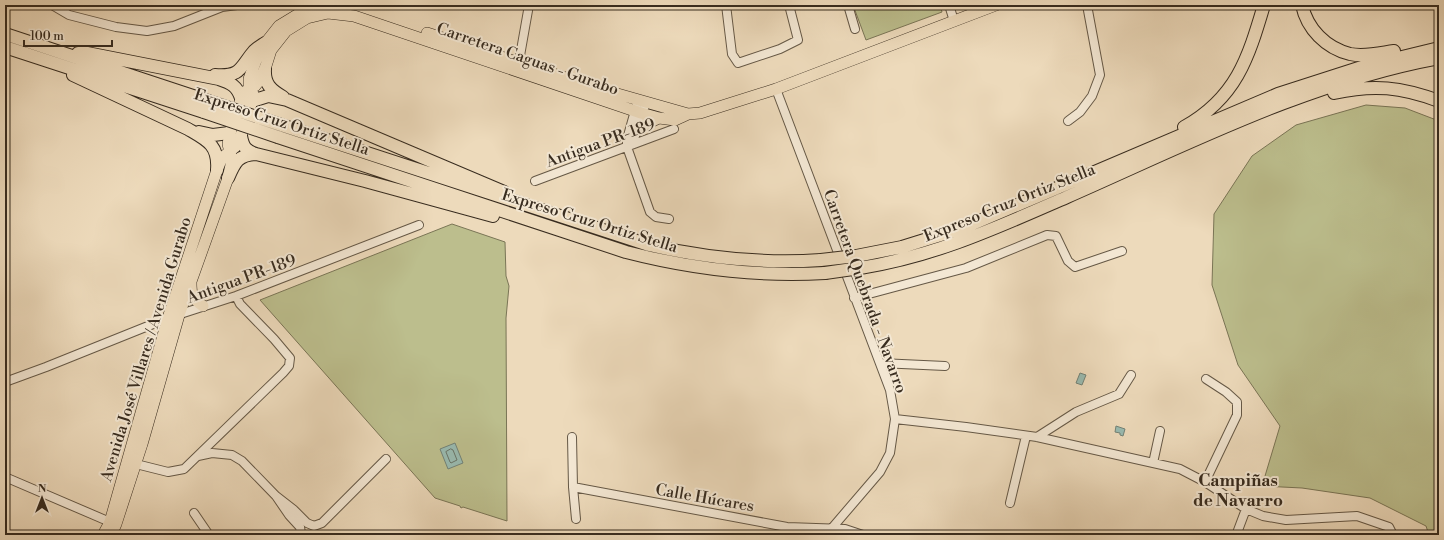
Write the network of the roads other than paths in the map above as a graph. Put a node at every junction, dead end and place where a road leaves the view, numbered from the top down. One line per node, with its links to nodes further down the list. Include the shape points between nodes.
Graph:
1 (52, 5): 12 (street, via 68,15 116,27 147,31 174,26)
2 (237, 5): 12 (street)
3 (529, 5): 23 (street)
4 (726, 5): 5 (street, via 732,54 738,63 780,50 798,40)
5 (789, 5)
6 (848, 5): 14 (street)
7 (949, 5): 13 (street)
8 (996, 5): 13 (main road, Carretera Caguas - Gurabo)
9 (1087, 5): 36 (street, via 1100,75 1092,96 1080,112)
10 (1264, 5): 45 (highway, via 1244,63 1222,97 1198,118 1142,146)
11 (1302, 5): 19 (highway, via 1306,18 1317,34 1328,44 1342,51 1351,54 1401,50)
12 (221, 6)
13 (954, 21): 27 (main road, Carretera Caguas - Gurabo)
14 (855, 29)
15 (5, 34): 20 (highway, Expreso Cruz Ortiz Stella)
16 (265, 43): 23 (main road, Carretera Caguas - Gurabo, via 279,26 302,12 326,6 354,10); 25 (highway, via 235,73 224,76); 26 (main road, Carretera Caguas - Gurabo, via 249,78)
17 (5, 47): 22 (highway, Expreso Cruz Ortiz Stella)
18 (1439, 48): 19 (highway, Expreso Cruz Ortiz Stella)
19 (1421, 52): 45 (highway, Expreso Cruz Ortiz Stella, via 1365,66 1278,94)
20 (63, 53): 25 (highway, via 87,53); 33 (highway, Expreso Cruz Ortiz Stella)
21 (1439, 58): 28 (highway, Expreso Cruz Ortiz Stella, via 1385,70)
22 (60, 65): 33 (highway, Expreso Cruz Ortiz Stella); 38 (highway, via 76,78)
23 (518, 66): 24 (main road, Carretera Caguas - Gurabo, via 354,16 328,13 307,18 286,31 272,50); 32 (main road, Carretera Caguas - Gurabo)
24 (265, 69): 26 (main road, Carretera Caguas - Gurabo, via 259,81); 30 (highway, via 268,86)
25 (203, 75): 29 (highway, via 230,82)
26 (250, 89): 29 (main road, Avenida José Villares / Avenida Gurabo, via 244,92)
27 (776, 89): 34 (main road, Carretera Caguas - Gurabo, via 700,113); 56 (street, Carretera Quebrada - Navarro)
28 (1306, 95): 31 (highway, via 1378,87); 50 (highway, Expreso Cruz Ortiz Stella, bridge, via 1249,117 960,243 904,260 860,268 825,272 752,274 688,266 626,252)
29 (246, 99): 30 (highway, via 268,96); 41 (main road, Avenida José Villares / Avenida Gurabo)
30 (287, 100): 49 (highway, via 501,190)
31 (1439, 100)
32 (640, 106): 34 (main road, Carretera Caguas - Gurabo); 35 (main road, Carretera Caguas - Gurabo); 37 (street); 42 (street, via 627,139)
33 (206, 107): 40 (highway, Expreso Cruz Ortiz Stella, bridge)
34 (688, 114): 35 (main road, Carretera Caguas - Gurabo, via 675,120)
35 (659, 118): 37 (main road)
36 (1068, 121)
37 (636, 128): 42 (street, via 634,139)
38 (188, 129): 41 (highway, via 213,135); 46 (highway, via 214,148 218,160)
39 (674, 129): 42 (street, Antigua PR-189)
40 (279, 131): 49 (highway, Expreso Cruz Ortiz Stella); 50 (highway, Expreso Cruz Ortiz Stella)
41 (235, 135): 43 (main road, Avenida José Villares / Avenida Gurabo, via 236,146); 44 (highway, via 245,150)
42 (627, 147): 48 (street, Antigua PR-189); 51 (street, via 650,212 656,217)
43 (229, 151): 46 (main road, Avenida José Villares / Avenida Gurabo, via 222,158); 47 (main road, Avenida José Villares / Avenida Gurabo, via 232,161)
44 (256, 154): 47 (highway, via 238,159); 50 (highway, via 493,216)
45 (1128, 158): 49 (highway, Expreso Cruz Ortiz Stella, bridge, via 963,228 902,247 821,260 756,261 685,253 629,240)
46 (217, 170): 58 (main road, Avenida José Villares / Avenida Gurabo)
47 (228, 178): 54 (main road, Avenida José Villares / Avenida Gurabo)
48 (535, 181)
49 (520, 204)
50 (518, 216)
51 (669, 219)
52 (419, 225): 55 (street, Antigua PR-189)
53 (1122, 251): 56 (street, via 1075,267 1068,262 1056,236 1047,235 966,268)
54 (190, 279): 57 (main road, via 194,300); 58 (main road, Avenida José Villares / Avenida Gurabo)
55 (236, 296): 57 (street, Antigua PR-189); 69 (street, via 240,304 290,358 289,366)
56 (854, 298): 59 (street, Carretera Quebrada - Navarro)
57 (203, 306): 58 (street, Antigua PR-189)
58 (173, 316): 63 (street, Antigua PR-189); 71 (main road, Avenida José Villares / Avenida Gurabo)
59 (880, 363): 60 (street); 64 (street, Carretera Quebrada - Navarro, via 890,390)
60 (945, 366)
61 (1131, 375): 68 (street, via 1119,394 1076,412)
62 (1206, 379): 74 (street, via 1236,402 1237,415)
63 (5, 382)
64 (895, 419): 66 (street); 82 (street, Carretera Quebrada - Navarro, via 890,453 880,472)
65 (1160, 431): 72 (street)
66 (1026, 436): 68 (street); 77 (street)
67 (572, 437): 75 (street)
68 (1037, 437): 72 (street)
69 (197, 456): 71 (street, via 184,469 168,472); 76 (street, via 212,453 232,455 242,461)
70 (386, 459): 76 (street, via 322,523 314,526)
71 (132, 463): 81 (main road, Avenida José Villares / Avenida Gurabo); 84 (main road, Avenida José Villares / Avenida Gurabo)
72 (1153, 463): 74 (street, via 1180,469)
73 (5, 477): 81 (street)
74 (1205, 482): 78 (street)
75 (572, 487): 80 (street); 82 (street, Calle Húcares, via 787,527)
76 (276, 496): 86 (street, via 300,526)
77 (1010, 503)
78 (1246, 509): 89 (street); 90 (street, via 1263,516 1286,520 1357,516 1389,527)
79 (194, 513): 85 (street)
80 (576, 519)
81 (110, 522): 83 (main road, Avenida José Villares / Avenida Gurabo)
82 (833, 528): 87 (street, Carretera Quebrada - Navarro); 88 (street, Calle Húcares)
83 (103, 535)
84 (111, 535)
85 (209, 535)
86 (300, 535)
87 (826, 535)
88 (863, 535)
89 (1237, 535)
90 (1393, 535)

